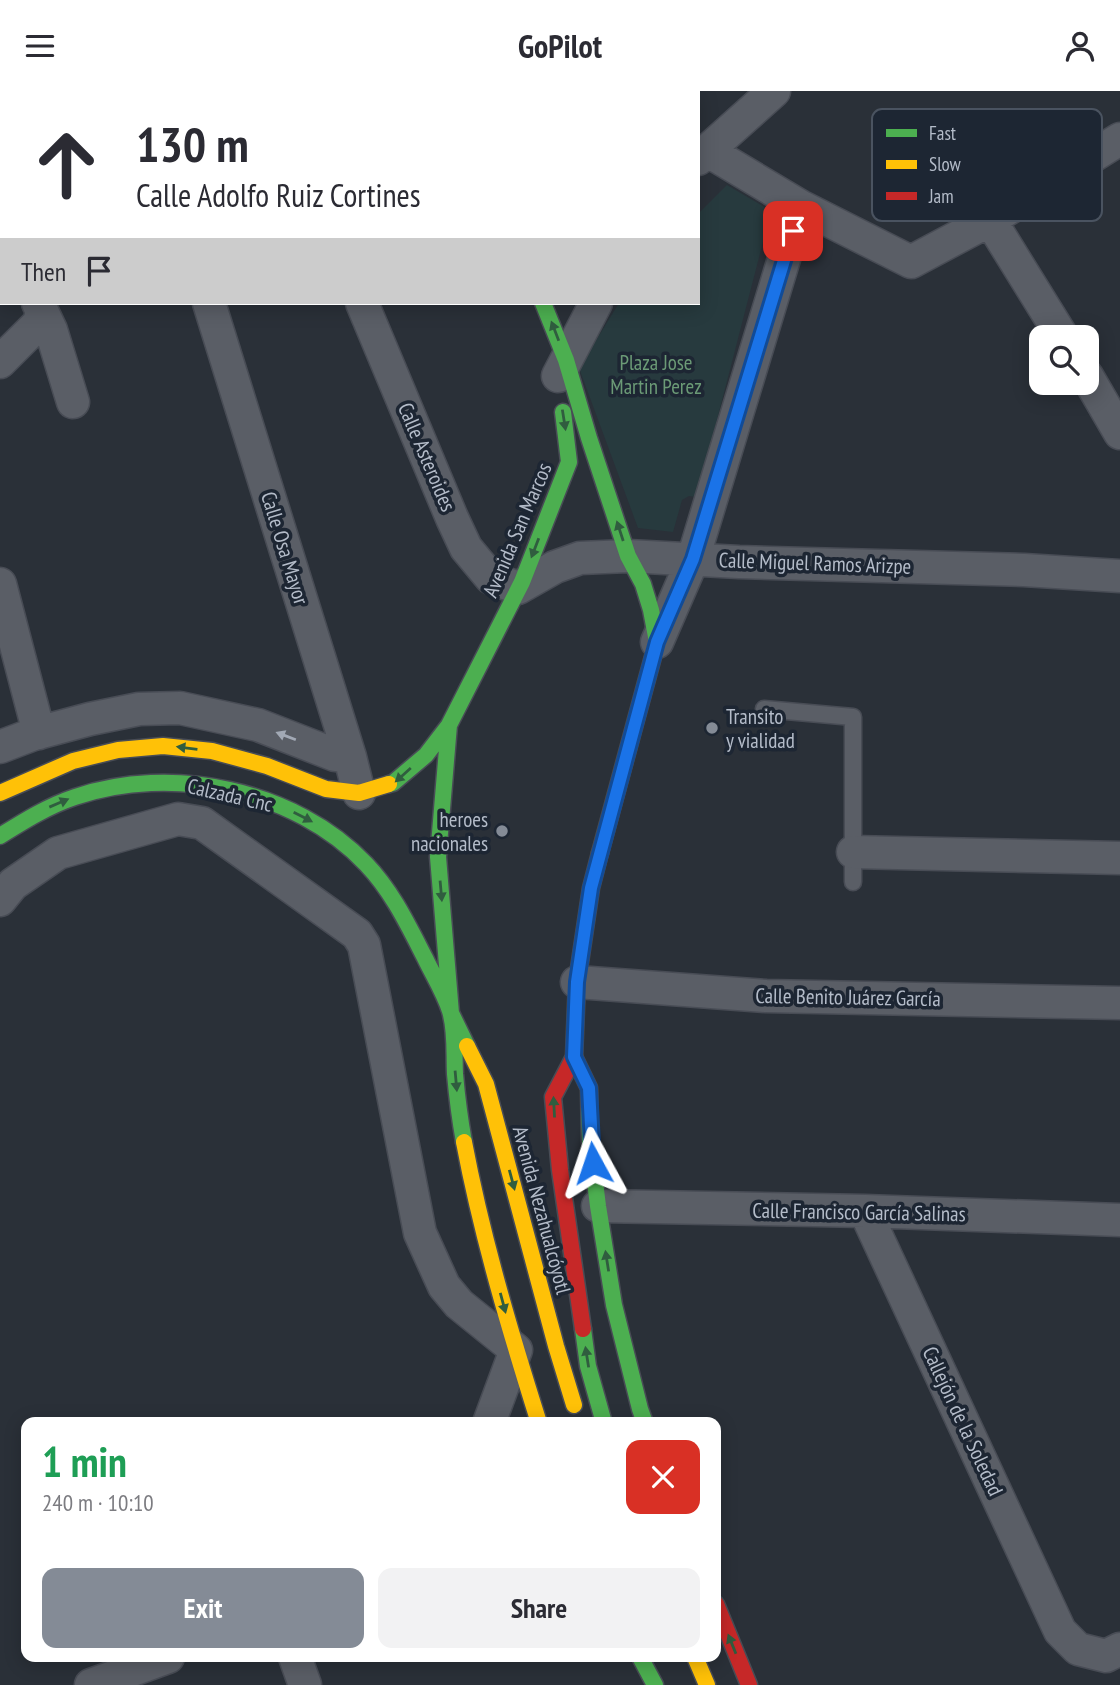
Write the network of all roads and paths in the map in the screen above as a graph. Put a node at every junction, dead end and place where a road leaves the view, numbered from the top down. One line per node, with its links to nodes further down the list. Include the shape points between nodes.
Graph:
1 (774, 91): 4 (street)
2 (1120, 139): 3 (street)
3 (1102, 150)
4 (703, 155): 5 (street)
5 (800, 206): 6 (street, via 911,262); 20 (street)
6 (988, 221)
7 (991, 221): 13 (street)
8 (210, 305): 29 (street, Calle Osa Mayor)
9 (363, 305): 23 (street, Calle Asteroides, via 466,548 491,578)
10 (543, 305): 15 (main road, Avenida San Marcos, one-way to 10)
11 (595, 305): 15 (street)
12 (40, 307): 14 (street, via 39,323); 17 (street)
13 (1055, 325)
14 (0, 362)
15 (557, 377): 19 (main road, one-way to 15, via 589,438); 23 (main road, Avenida San Marcos, one-way to 23, via 569,461)
16 (1102, 386): 18 (street)
17 (73, 402)
18 (1120, 433)
19 (628, 556): 20 (street, Calle Miguel Ramos Arizpe); 23 (street, Calle Miguel Ramos Arizpe, via 580,558); 24 (main road, via 643,584)
20 (693, 559): 21 (street, Calle Miguel Ramos Arizpe); 24 (street)
21 (1120, 576)
22 (0, 584): 27 (street)
23 (518, 588): 26 (main road, Avenida San Marcos)
24 (657, 642): 36 (main road, Avenida Nezahualcóyotl, via 591,888)
25 (764, 709): 34 (lane, via 853,717)
26 (449, 725): 31 (main road, Calzada Cnc, one-way to 31, via 426,755 393,783); 38 (main road, Avenida Nezahualcóyotl, one-way to 38, via 438,857)
27 (39, 733): 28 (street); 29 (street, one-way to 27, via 334,755 258,725 180,708 139,709)
28 (0, 747)
29 (351, 757): 31 (street, Calle Osa Mayor)
30 (0, 793): 31 (main road, Calzada Cnc, one-way to 30, via 326,789 267,765 212,751 163,746 73,761)
31 (359, 793)
32 (0, 837): 38 (main road, Calzada Cnc, one-way to 38, via 50,807 110,787 180,783 263,799 308,819 347,845 381,882 407,920)
33 (1120, 858): 34 (street)
34 (853, 867)
35 (0, 900): 43 (street, via 13,884 58,853 178,819 202,824 357,934 364,945 420,1233 444,1286)
36 (577, 982): 37 (street, Calle Benito Juárez García, via 766,996); 39 (main road, Avenida Nezahualcóyotl)
37 (1120, 1003)
38 (451, 1013): 43 (main road, Avenida Nezahualcóyotl, one-way to 43, via 469,1167); 46 (main road, Avenida Nezahualcóyotl, one-way to 46, via 486,1084)
39 (574, 1057): 40 (main road, Avenida Nezahualcóyotl, via 589,1088); 47 (main road, Avenida Nezahualcóyotl, one-way to 39, via 588,1366 553,1097)
40 (598, 1206): 41 (street, Calle Francisco García Salinas); 48 (main road, Avenida Nezahualcóyotl, one-way to 40, via 614,1305)
41 (865, 1211): 42 (street, Calle Francisco García Salinas); 50 (street, Callejón de la Soledad, via 1060,1631 1078,1649 1106,1655)
42 (1120, 1220)
43 (516, 1350): 44 (street); 45 (main road, Avenida Nezahualcóyotl)
44 (491, 1417)
45 (537, 1417)
46 (577, 1417)
47 (602, 1417)
48 (643, 1417)
49 (721, 1616): 59 (main road, one-way to 49)
50 (1120, 1649)
51 (154, 1662): 55 (street)
52 (297, 1662): 56 (street)
53 (643, 1662): 57 (main road)
54 (697, 1662): 58 (main road)
55 (91, 1685)
56 (305, 1685)
57 (655, 1685)
58 (707, 1685)
59 (749, 1685)

